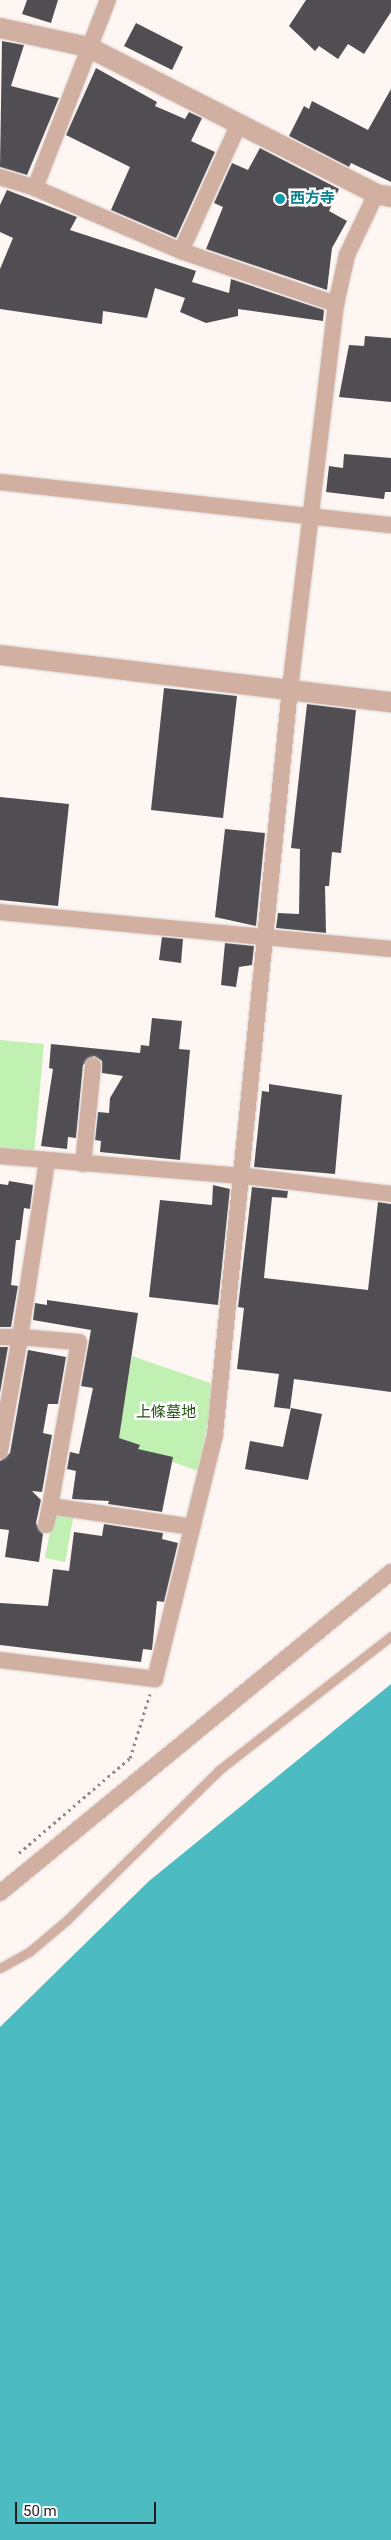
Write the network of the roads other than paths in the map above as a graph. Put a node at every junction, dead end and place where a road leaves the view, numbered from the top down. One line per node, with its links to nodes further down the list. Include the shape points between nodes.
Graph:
1 (108, 0): 3 (street)
2 (0, 28): 3 (street)
3 (88, 47): 4 (street); 6 (street)
4 (239, 124): 7 (street); 8 (street)
5 (0, 176): 6 (street)
6 (35, 188): 8 (street)
7 (383, 195): 9 (street, via 346,255)
8 (181, 251): 9 (street)
9 (336, 304): 11 (street)
10 (0, 482): 11 (street)
11 (311, 516): 12 (street); 14 (street)
12 (391, 525)
13 (0, 655): 14 (street)
14 (290, 689): 15 (street); 17 (street)
15 (391, 702)
16 (0, 912): 17 (street)
17 (264, 935): 18 (street); 23 (street)
18 (391, 949)
19 (93, 1066): 22 (street)
20 (0, 1156): 21 (street)
21 (47, 1161): 22 (street); 26 (street)
22 (83, 1164): 23 (street)
23 (245, 1176): 24 (street); 30 (street, via 215,1434)
24 (391, 1194)
25 (0, 1337): 26 (street)
26 (20, 1337): 27 (street); 28 (street, via 79,1342)
27 (0, 1450)
28 (50, 1506): 29 (street); 30 (street)
29 (46, 1525)
30 (192, 1527): 33 (street, via 155,1679)
31 (391, 1572): 34 (street)
32 (391, 1636): 35 (lane, via 219,1770 67,1920 30,1952)
33 (0, 1660)
34 (0, 1893)
35 (0, 1968)

